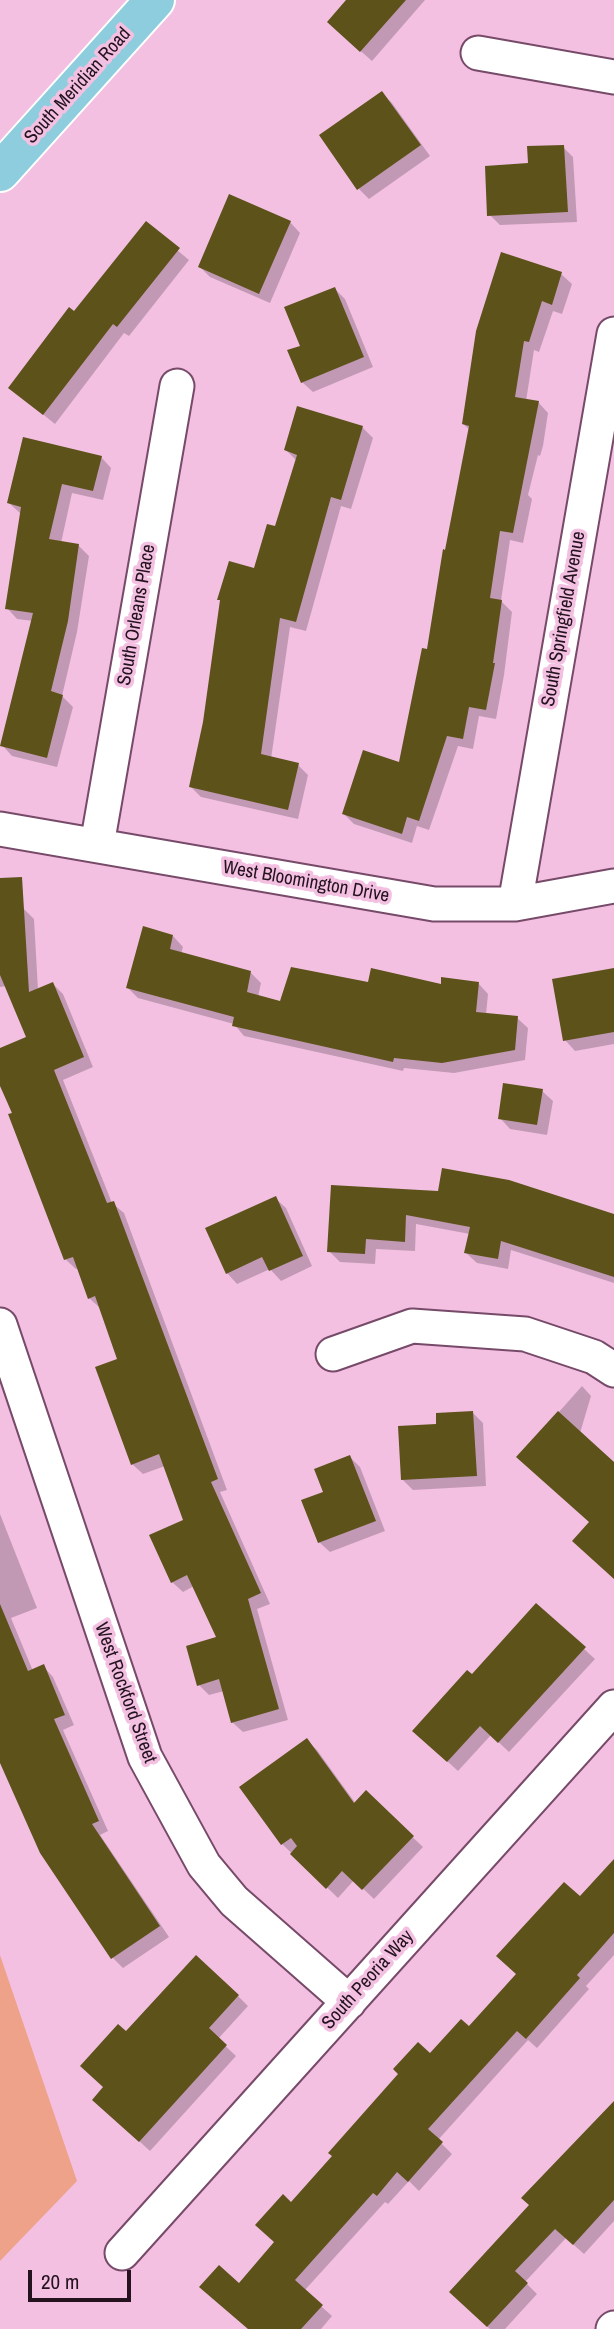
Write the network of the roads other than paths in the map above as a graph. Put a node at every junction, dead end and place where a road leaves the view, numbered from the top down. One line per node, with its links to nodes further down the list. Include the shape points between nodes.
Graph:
1 (155, 0): 4 (main road, South Meridian Road)
2 (478, 53): 3 (street)
3 (614, 77)
4 (0, 172)
5 (614, 334): 10 (street, South Springfield Avenue)
6 (177, 386): 8 (street, South Orleans Place)
7 (0, 828): 8 (street, West Bloomington Drive)
8 (97, 845): 10 (street, West Bloomington Drive, via 434,904)
9 (614, 886): 10 (street, West Bloomington Drive)
10 (514, 904)
11 (0, 1325): 15 (street, West Rockford Street, via 145,1757 204,1865 234,1901)
12 (333, 1354): 13 (street, via 412,1325 526,1334 594,1357)
13 (614, 1370)
14 (614, 1707): 15 (street, South Peoria Way)
15 (349, 2002): 16 (street, South Peoria Way)
16 (122, 2253)

